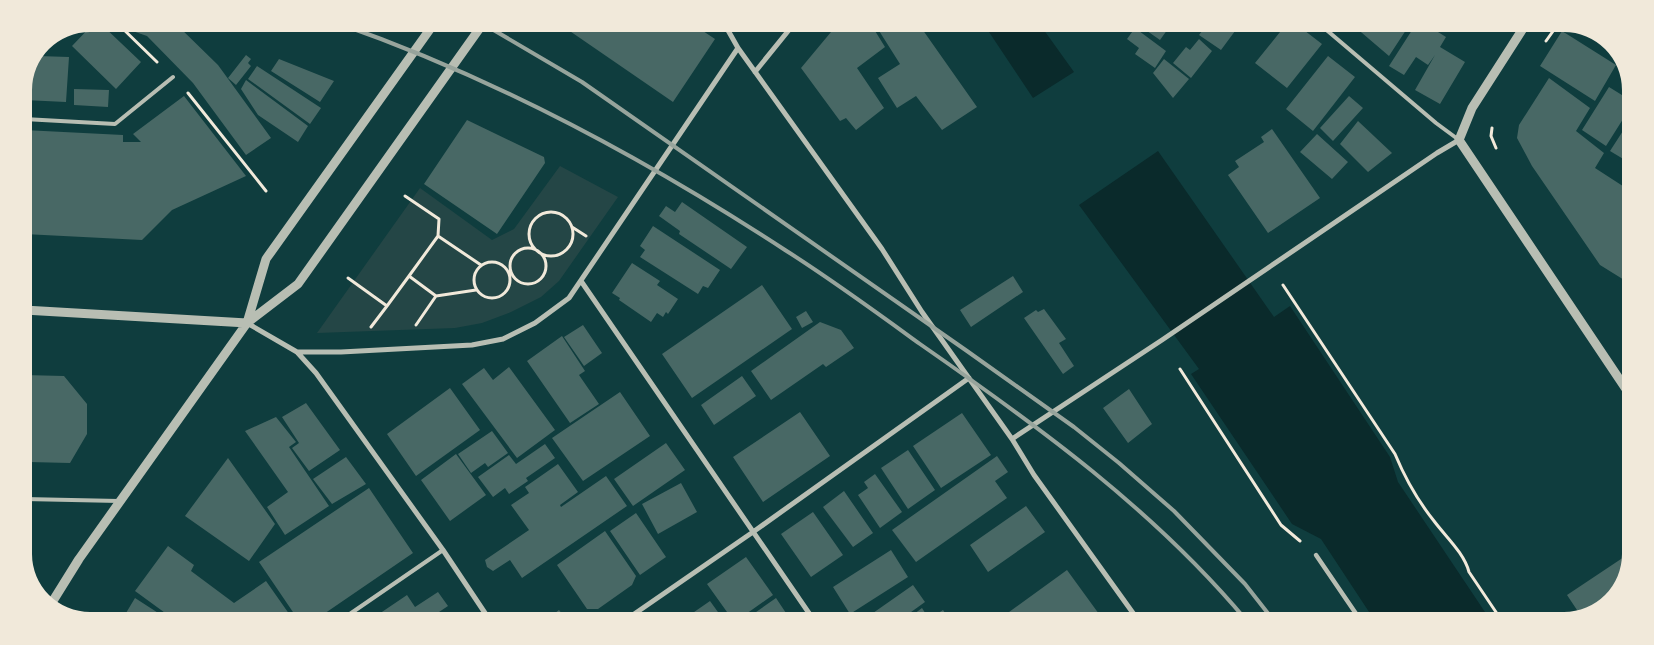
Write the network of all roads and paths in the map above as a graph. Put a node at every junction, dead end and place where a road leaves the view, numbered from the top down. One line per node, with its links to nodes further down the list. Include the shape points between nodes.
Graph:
1 (126, 32): 12 (path)
2 (428, 32): 31 (street, via 266,259)
3 (477, 32): 31 (street, via 298,284)
4 (729, 32): 10 (street)
5 (789, 32): 11 (street)
6 (1329, 32): 15 (lane)
7 (1521, 32): 15 (street, via 1472,108)
8 (1553, 32): 9 (path)
9 (1544, 45)
10 (738, 48): 11 (street); 26 (street)
11 (755, 72): 36 (street, via 882,249)
12 (173, 77): 13 (lane, via 115,124); 17 (path)
13 (32, 119)
14 (1492, 122): 16 (path, via 1491,136)
15 (1460, 140): 22 (street); 37 (street)
16 (1497, 150)
17 (266, 191)
18 (405, 196): 19 (path, via 439,219)
19 (438, 236): 21 (path); 24 (path)
20 (539, 252): 20 (path, via 545,256 560,255 571,246 574,238 567,218 546,212 530,226 530,241); 23 (path, via 528,248 517,251 510,261); 23 (path, via 546,268 534,283 523,284)
21 (480, 265): 23 (path, via 497,262); 27 (path, via 474,276)
22 (1270, 266): 38 (street); 51 (path, via 1394,454 1406,479)
23 (510, 273): 27 (path, via 507,291 497,298 486,298)
24 (409, 276): 28 (path); 29 (path)
25 (348, 278): 29 (path)
26 (581, 281): 34 (street, via 569,298 535,323 503,339 472,345); 41 (street)
27 (476, 290): 28 (path)
28 (436, 296): 32 (path)
29 (387, 306): 33 (path)
30 (32, 310): 31 (street)
31 (247, 323): 34 (street); 40 (street)
32 (416, 326)
33 (366, 334)
34 (297, 352): 42 (street, via 316,373)
35 (1180, 369): 43 (path, via 1281,525)
36 (969, 378): 38 (street); 41 (street)
37 (1622, 382)
38 (1012, 439): 49 (street)
39 (33, 499): 40 (lane)
40 (120, 501): 44 (street)
41 (753, 532): 47 (street); 48 (street)
42 (443, 550): 45 (lane); 46 (street)
43 (1316, 555): 50 (street)
44 (54, 600)
45 (353, 612)
46 (484, 612)
47 (636, 612)
48 (808, 612)
49 (1132, 612)
50 (1355, 612)
51 (1496, 612)

